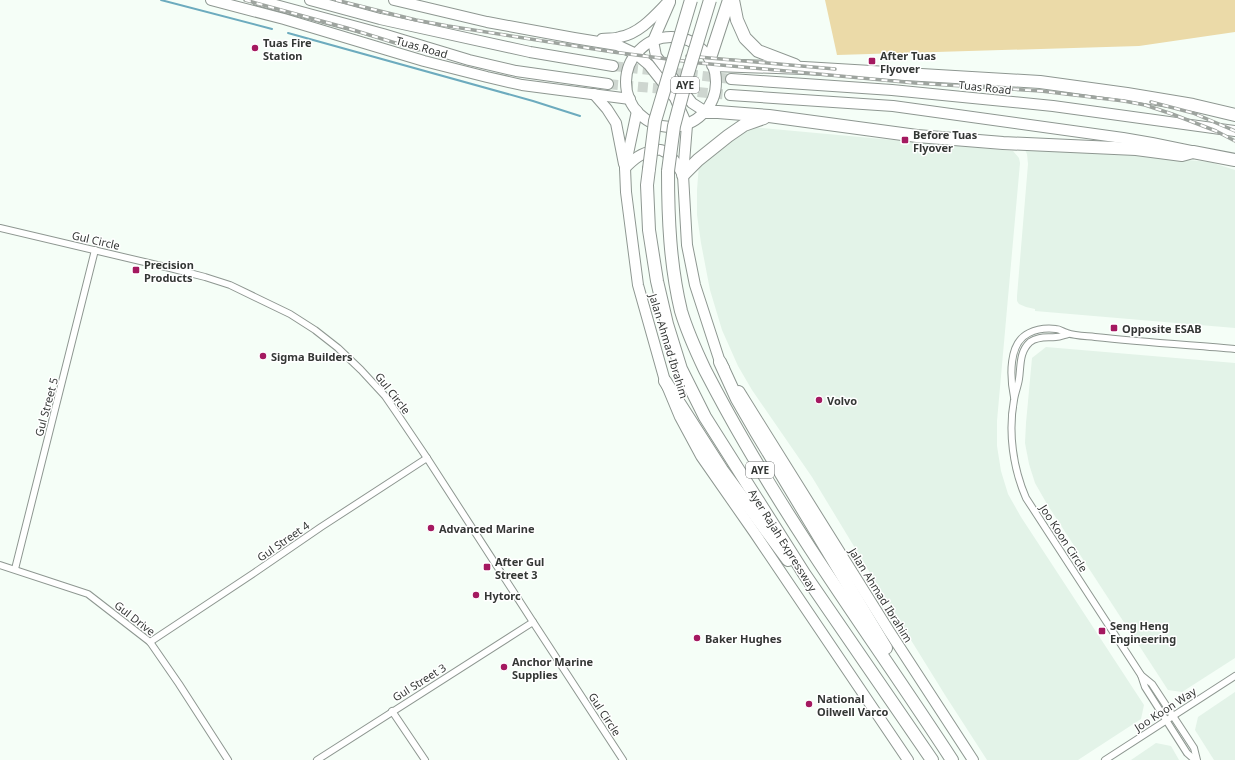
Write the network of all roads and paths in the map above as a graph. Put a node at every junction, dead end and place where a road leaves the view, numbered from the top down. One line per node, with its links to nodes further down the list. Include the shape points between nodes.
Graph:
1 (211, 0): 18 (main road, Tuas Road, via 487,77 522,85)
2 (257, 0): 17 (main road, Tuas Road, via 469,60)
3 (310, 0): 14 (main road, Tuas Road, via 380,19 530,52)
4 (394, 0): 10 (main road, via 487,22)
5 (671, 0): 10 (main road, via 635,32 620,37); 11 (main road)
6 (691, 0): 39 (highway, Ayer Rajah Expressway / AYE, bridge, via 655,121 649,169 649,230 657,281 681,369 705,417)
7 (710, 0): 47 (highway, Ayer Rajah Expressway / AYE, bridge, via 674,126 668,171 669,243 682,312 694,346 721,402 761,471)
8 (730, 0): 13 (highway)
9 (733, 0): 15 (highway, via 737,20 745,38 758,51)
10 (574, 38): 12 (main road, via 617,45)
11 (653, 41): 12 (main road); 13 (main road, via 674,37 685,39 703,50); 22 (main road, via 656,56 692,103)
12 (636, 54): 20 (main road, via 626,81); 25 (main road, via 649,65 675,98)
13 (711, 61): 15 (highway); 22 (main road, via 716,77 716,90 713,102)
14 (613, 66)
15 (804, 68): 23 (highway, via 1040,82 1128,94)
16 (731, 79): 26 (main road, Tuas Road, via 892,90 1053,106)
17 (608, 84)
18 (594, 94): 20 (main road, Tuas Road); 29 (main road, via 616,123)
19 (730, 95): 27 (main road, via 894,106 1130,139)
20 (630, 100): 21 (main road)
21 (637, 111): 25 (main road, via 658,126 668,128); 29 (main road, Jalan Ahmad Ibrahim)
22 (706, 112): 24 (highway); 25 (main road)
23 (1235, 115)
24 (769, 116): 27 (highway, via 917,136 1136,149 1182,156); 30 (highway, via 744,125 698,160)
25 (687, 125): 30 (main road, Jalan Ahmad Ibrahim)
26 (1235, 132)
27 (1193, 152): 28 (highway)
28 (1235, 160)
29 (625, 168): 30 (main road, via 637,156 658,150 664,151 676,162); 35 (main road, Jalan Ahmad Ibrahim, via 638,284)
30 (683, 175): 34 (main road, Jalan Ahmad Ibrahim, via 688,245 695,285)
31 (0, 228): 32 (street, Gul Circle)
32 (95, 250): 36 (street, Gul Circle, via 230,285 290,314 333,343 361,370 385,396); 38 (street, Gul Street 5)
33 (1235, 349): 42 (street, Joo Koon Circle, via 1068,334 1058,329 1028,333 1017,344 1014,352 1011,380 1014,398 1012,441 1020,484 1026,498)
34 (720, 362): 47 (highway, via 756,432 875,629); 56 (main road, Jalan Ahmad Ibrahim)
35 (665, 381): 39 (highway, via 722,470 793,567); 53 (main road, Jalan Ahmad Ibrahim, via 680,417 701,456)
36 (428, 458): 40 (street, Gul Circle); 41 (street, Gul Street 4)
37 (0, 565): 38 (street, Gul Drive)
38 (15, 569): 41 (street, Gul Drive, via 88,594)
39 (805, 575): 54 (highway, Ayer Rajah Expressway / AYE)
40 (533, 622): 44 (street, Gul Street 3); 52 (street, Gul Circle)
41 (150, 642): 49 (street, Gul Drive)
42 (1141, 675): 45 (street, Joo Koon Circle, via 1152,684); 46 (street, Joo Koon Circle, via 1145,687)
43 (1235, 676): 45 (street, Joo Koon Way)
44 (392, 711): 48 (street, Gul Street 3); 51 (street)
45 (1173, 716): 46 (street, Joo Koon Way); 58 (street, Joo Koon Circle, via 1194,748)
46 (1166, 720): 57 (street, Joo Koon Way); 58 (street, Joo Koon Circle, via 1187,753)
47 (936, 736): 55 (highway, Ayer Rajah Expressway / AYE)
48 (325, 758): 50 (street, Gul Street 3)
49 (228, 760)
50 (317, 760)
51 (425, 760)
52 (623, 760)
53 (908, 760)
54 (932, 760)
55 (952, 760)
56 (973, 760)
57 (1105, 760)
58 (1196, 760)

